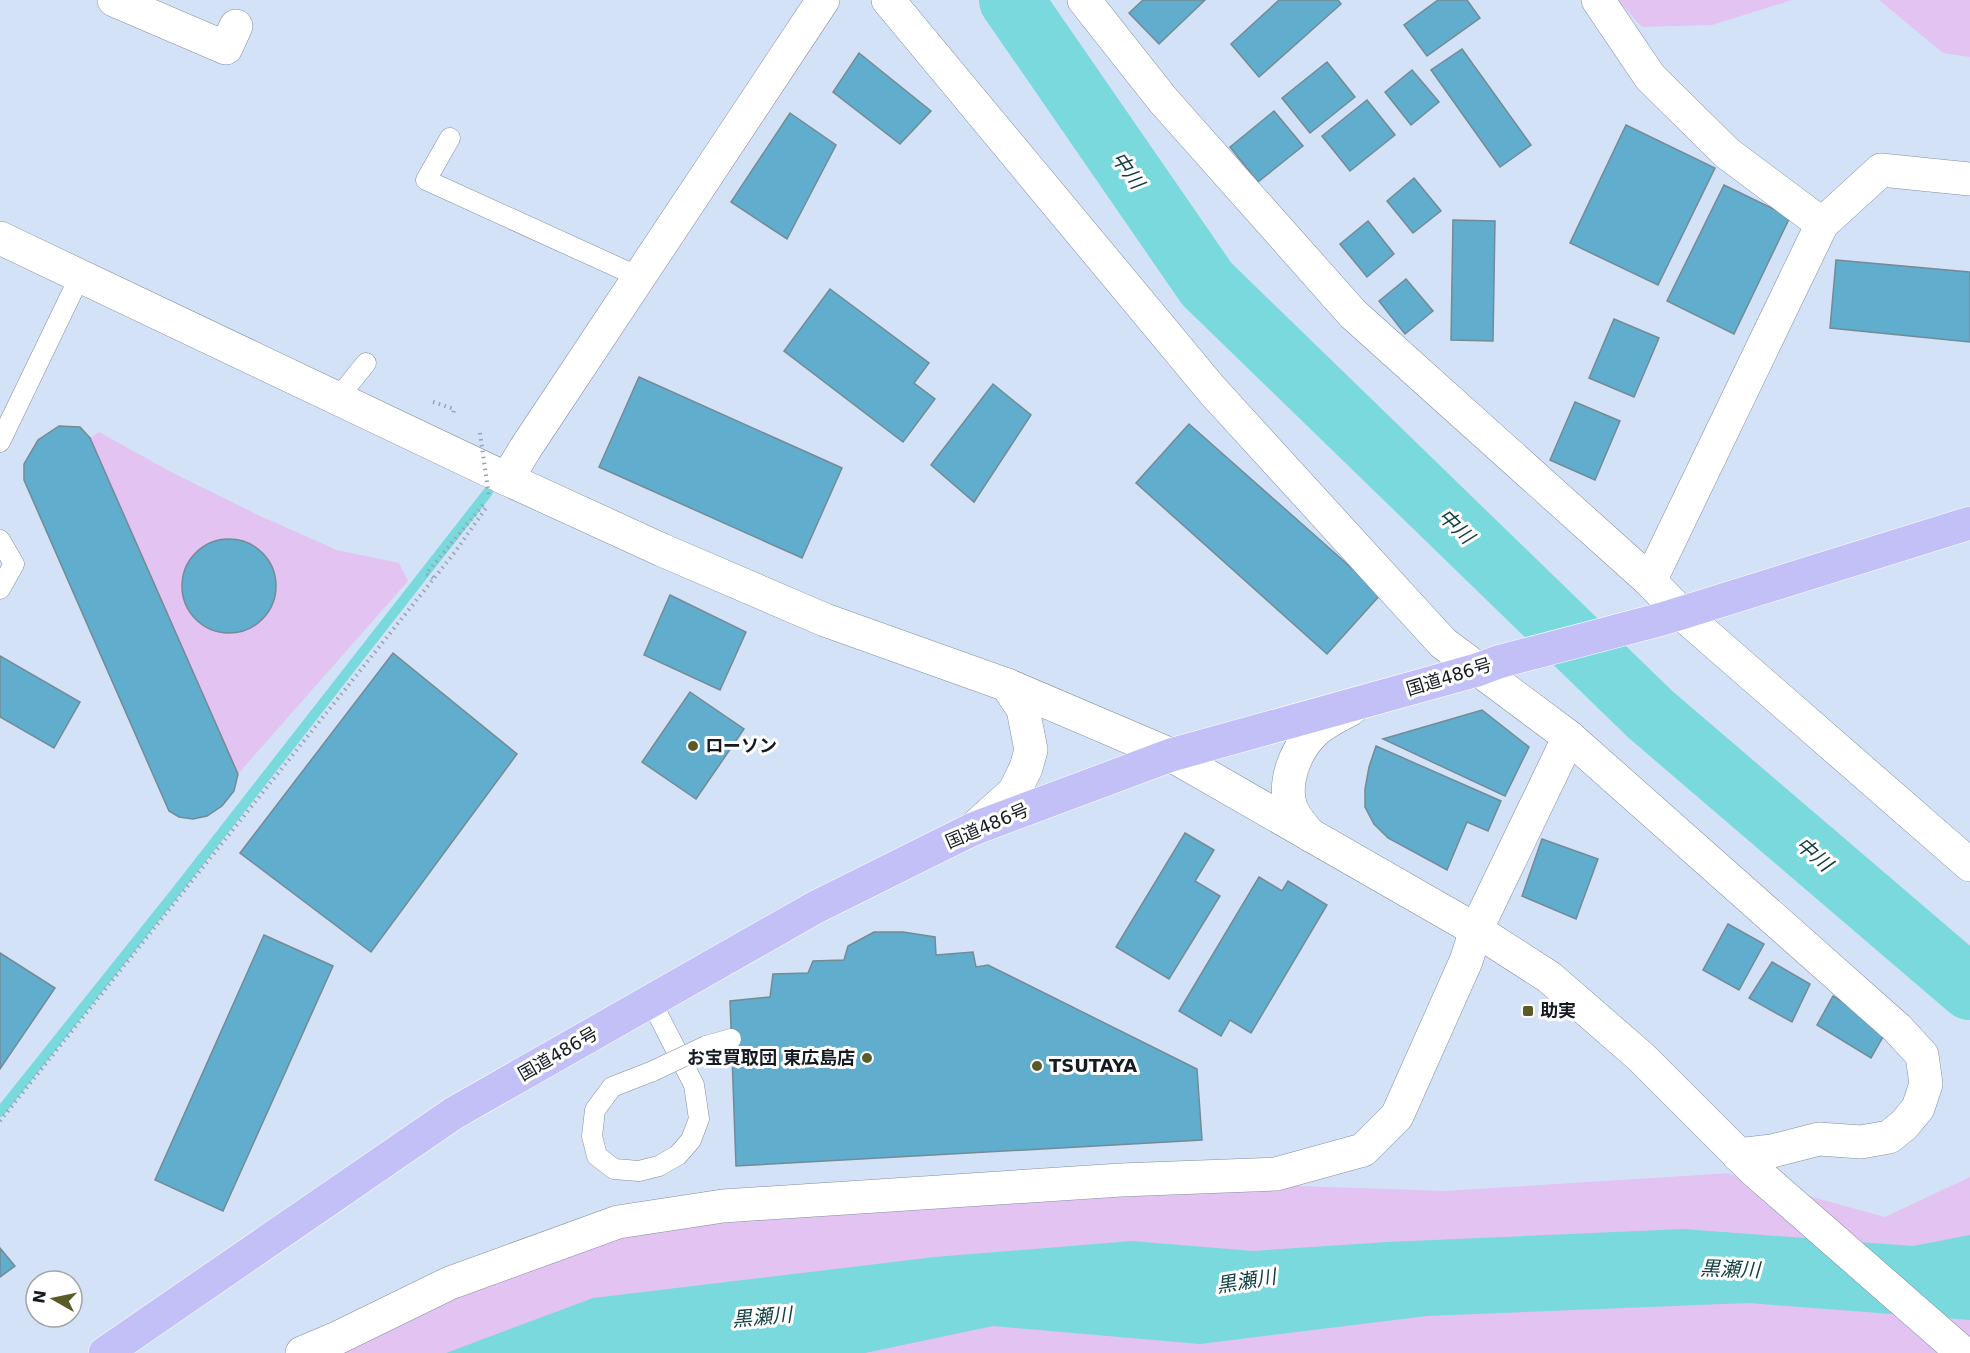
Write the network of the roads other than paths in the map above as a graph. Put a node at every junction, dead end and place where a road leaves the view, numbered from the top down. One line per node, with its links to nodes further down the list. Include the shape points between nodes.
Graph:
1 (114, 0): 6 (street, via 226,48)
2 (823, 0): 12 (street)
3 (888, 0): 22 (street, via 1212,390 1443,644)
4 (1084, 0): 19 (street, via 1163,100 1353,314)
5 (1598, 0): 9 (street, via 1650,77 1727,153)
6 (236, 26)
7 (450, 138): 12 (lane, via 426,180)
8 (1970, 179): 9 (street, via 1881,170)
9 (1822, 224): 19 (street)
10 (0, 238): 11 (street)
11 (80, 276): 14 (street); 15 (lane)
12 (639, 277): 16 (street)
13 (366, 363): 14 (lane)
14 (338, 398): 16 (street)
15 (0, 442)
16 (507, 479): 23 (street, via 825,620)
17 (1970, 523): 21 (highway, 国道486号)
18 (0, 540): 20 (lane, via 14,564)
19 (1650, 581): 21 (street)
20 (0, 589)
21 (1671, 615): 22 (highway, 国道486号); 29 (street)
22 (1488, 666): 24 (highway, 国道486号); 25 (street)
23 (1007, 685): 26 (street); 27 (street, via 1023,709 1031,750 1014,792)
24 (1366, 701): 26 (highway, 国道486号); 28 (street, via 1311,734 1293,763 1289,796 1293,811)
25 (1569, 737): 30 (street); 33 (street, via 1922,1054 1926,1084 1918,1108 1889,1137 1861,1142 1819,1139 1772,1151)
26 (1171, 755): 27 (highway, 国道486号); 28 (street)
27 (972, 829): 31 (highway, 国道486号, via 816,907)
28 (1310, 835): 30 (street)
29 (1970, 865)
30 (1476, 930): 33 (street, via 1549,977 1641,1057); 36 (street, via 1397,1116 1363,1150 1276,1174 723,1206 618,1222 450,1283)
31 (651, 1001): 32 (lane, bridge, via 694,1084 699,1119 691,1140 678,1155 639,1171 614,1169 597,1156 592,1136 595,1110 612,1087 653,1071 706,1046); 35 (highway, 国道486号, via 454,1113)
32 (731, 1039)
33 (1747, 1163): 34 (street)
34 (1956, 1347)
35 (105, 1353)
36 (302, 1353)

